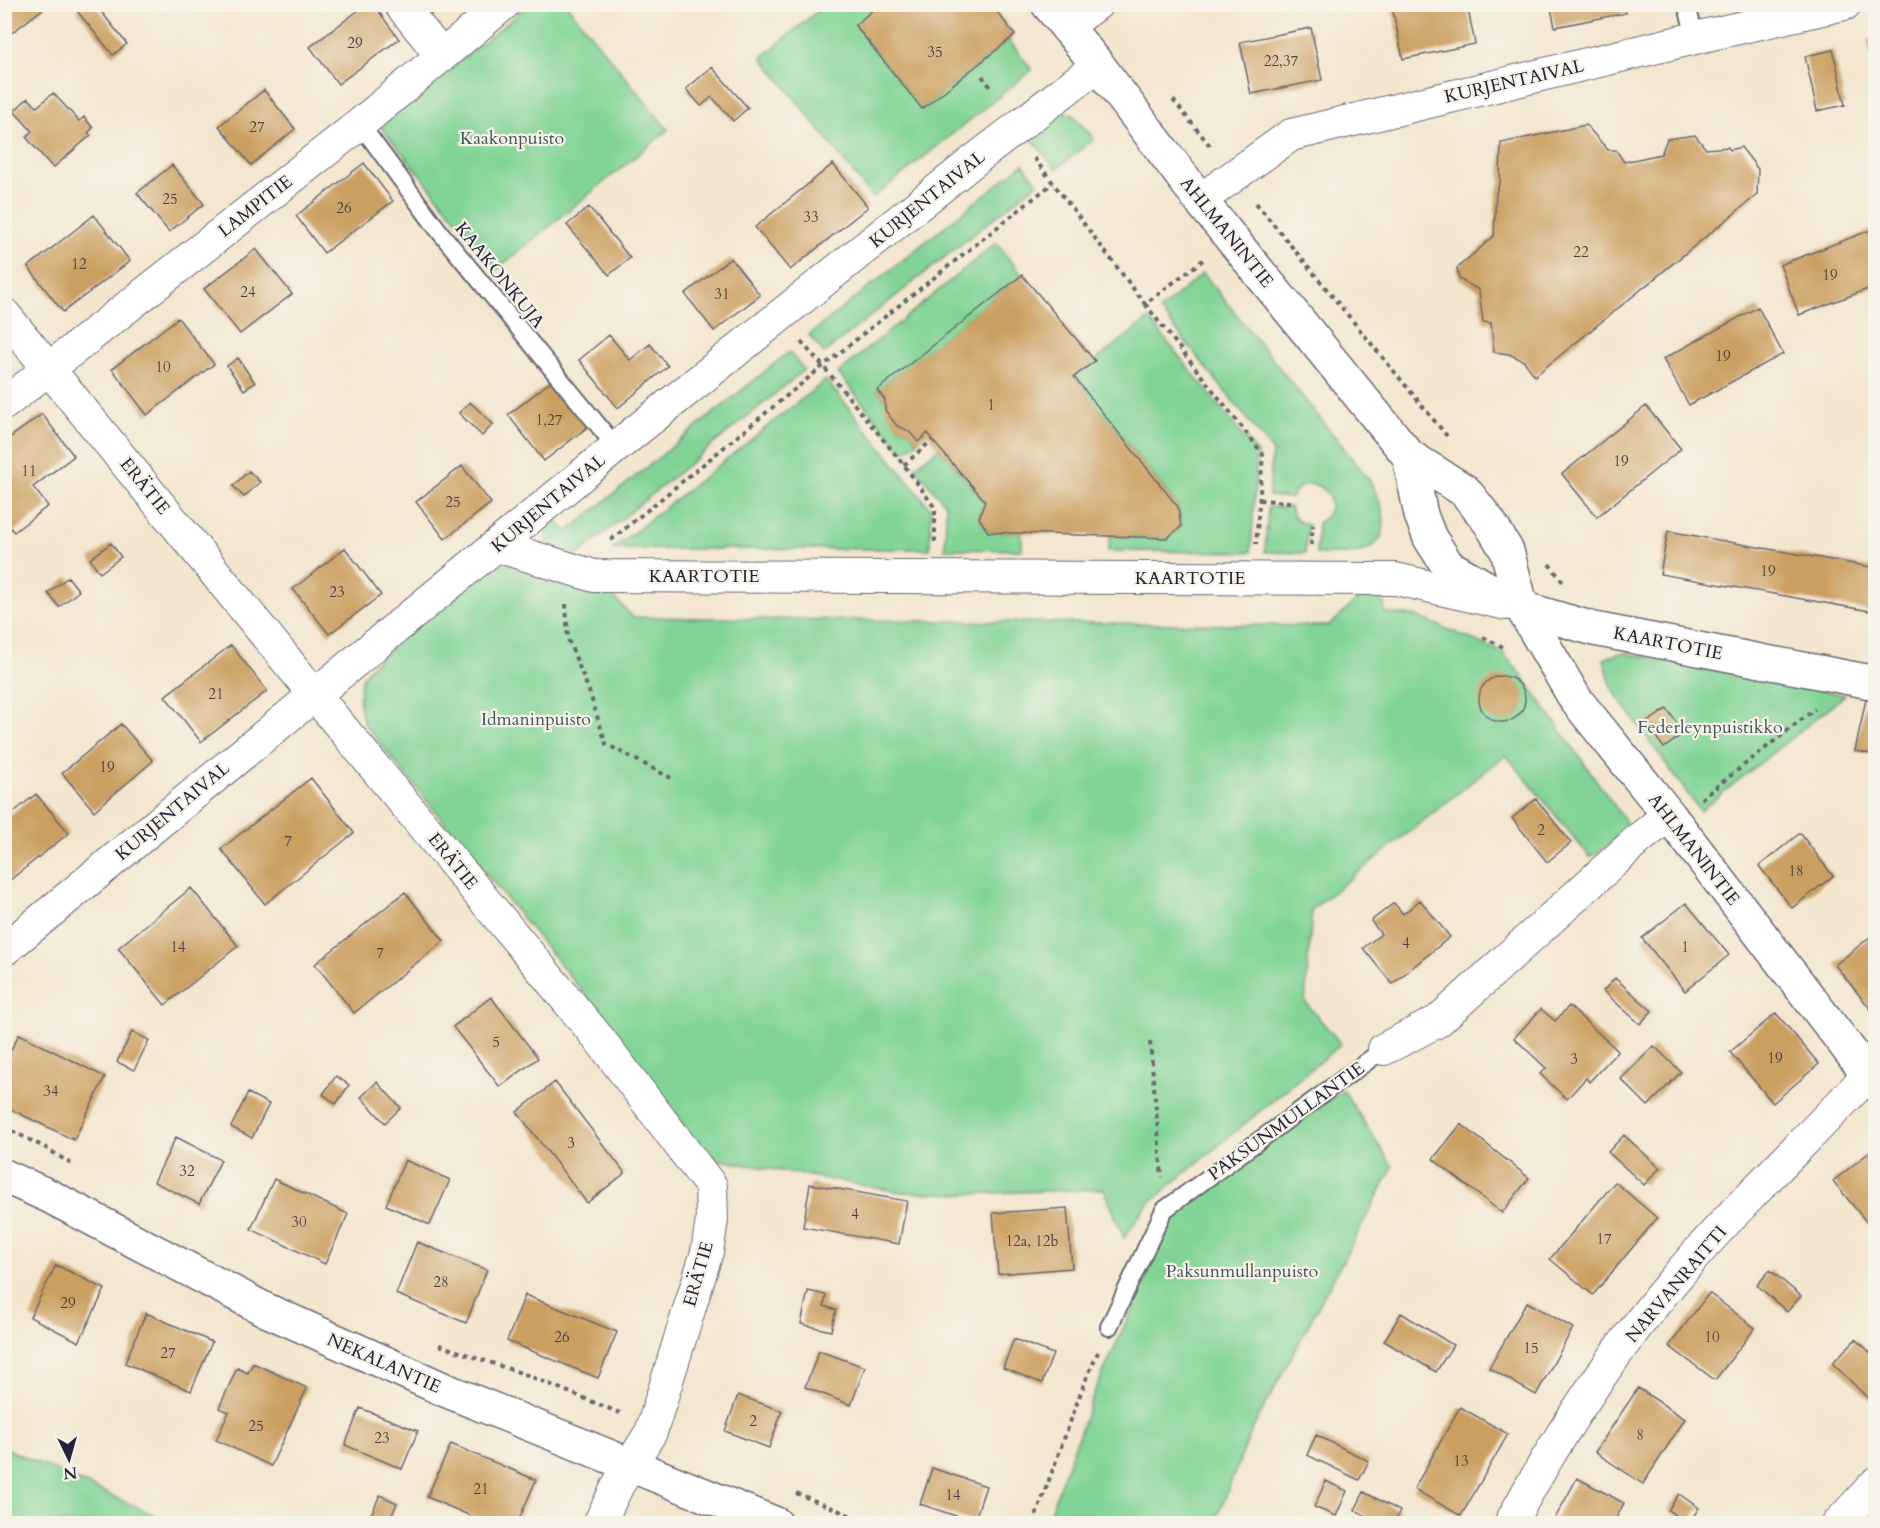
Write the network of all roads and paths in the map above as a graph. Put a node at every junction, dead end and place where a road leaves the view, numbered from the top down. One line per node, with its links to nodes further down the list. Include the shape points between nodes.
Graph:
1 (400, 4): 8 (street)
2 (504, 4): 8 (street, LAMPITIE)
3 (1096, 4): 6 (street)
4 (1686, 4): 7 (lane)
5 (1845, 4): 7 (street, KURJENTAIVAL)
6 (1057, 16): 9 (street, AHLMANINTIE)
7 (1696, 38): 15 (street, KURJENTAIVAL, via 1291,135)
8 (441, 56): 12 (street, LAMPITIE)
9 (1098, 65): 13 (street, KURJENTAIVAL); 15 (street, AHLMANINTIE)
10 (982, 76): 11 (path)
11 (993, 90)
12 (360, 124): 21 (street, LAMPITIE); 24 (lane, KAAKONKUJA, via 439,231)
13 (1013, 130): 14 (path); 19 (street, KURJENTAIVAL)
14 (1053, 183): 17 (path); 20 (path)
15 (1200, 200): 25 (street, AHLMANINTIE)
16 (1204, 260): 17 (path)
17 (1145, 304): 27 (path, via 1263,454)
18 (4, 314): 21 (street, ERÄTIE)
19 (779, 317): 20 (path); 24 (street, KURJENTAIVAL)
20 (823, 366): 26 (path); 30 (path)
21 (49, 368): 22 (street, LAMPITIE); 36 (street, ERÄTIE)
22 (4, 404)
23 (932, 440): 26 (path)
24 (616, 447): 29 (street, KURJENTAIVAL)
25 (1409, 456): 34 (street, AHLMANINTIE, via 1465,491 1490,523 1507,551); 34 (street, AHLMANINTIE, via 1421,515 1448,566)
26 (904, 465): 31 (path, via 935,508)
27 (1260, 500): 28 (path); 32 (path)
28 (1290, 502)
29 (497, 546): 33 (street, KAARTOTIE); 36 (street, KURJENTAIVAL)
30 (603, 546)
31 (935, 548)
32 (1256, 551)
33 (574, 570): 34 (street, KAARTOTIE, via 594,576 1396,579); 37 (path, via 566,605 568,639 606,744)
34 (1522, 608): 35 (street, KAARTOTIE, via 1594,629); 39 (street, AHLMANINTIE, via 1576,700)
35 (1863, 681): 38 (path)
36 (314, 694): 40 (street, KURJENTAIVAL); 50 (street, ERÄTIE, via 592,1030 711,1186 712,1220 707,1252)
37 (671, 778)
38 (1699, 801)
39 (1669, 815): 42 (street, PAKSUNMULLANTIE, via 1438,1021); 43 (street, AHLMANINTIE)
40 (4, 950)
41 (1150, 1041): 47 (path)
42 (1384, 1049): 47 (lane, PAKSUNMULLANTIE)
43 (1873, 1076): 58 (street, NARVANRAITTI, via 1699,1252 1650,1310 1549,1454)
44 (4, 1127): 45 (path)
45 (76, 1167)
46 (4, 1176): 51 (street, NEKALANTIE, via 266,1310 445,1390)
47 (1164, 1210): 48 (lane, PAKSUNMULLANTIE)
48 (1109, 1326): 57 (path)
49 (430, 1342): 50 (path, via 527,1375)
50 (653, 1427): 51 (street, ERÄTIE)
51 (631, 1465): 54 (street, ERÄTIE); 55 (street, NEKALANTIE)
52 (1875, 1483): 59 (street)
53 (793, 1491): 56 (path)
54 (599, 1524)
55 (776, 1524)
56 (870, 1524)
57 (1033, 1524)
58 (1510, 1524)
59 (1838, 1524)

